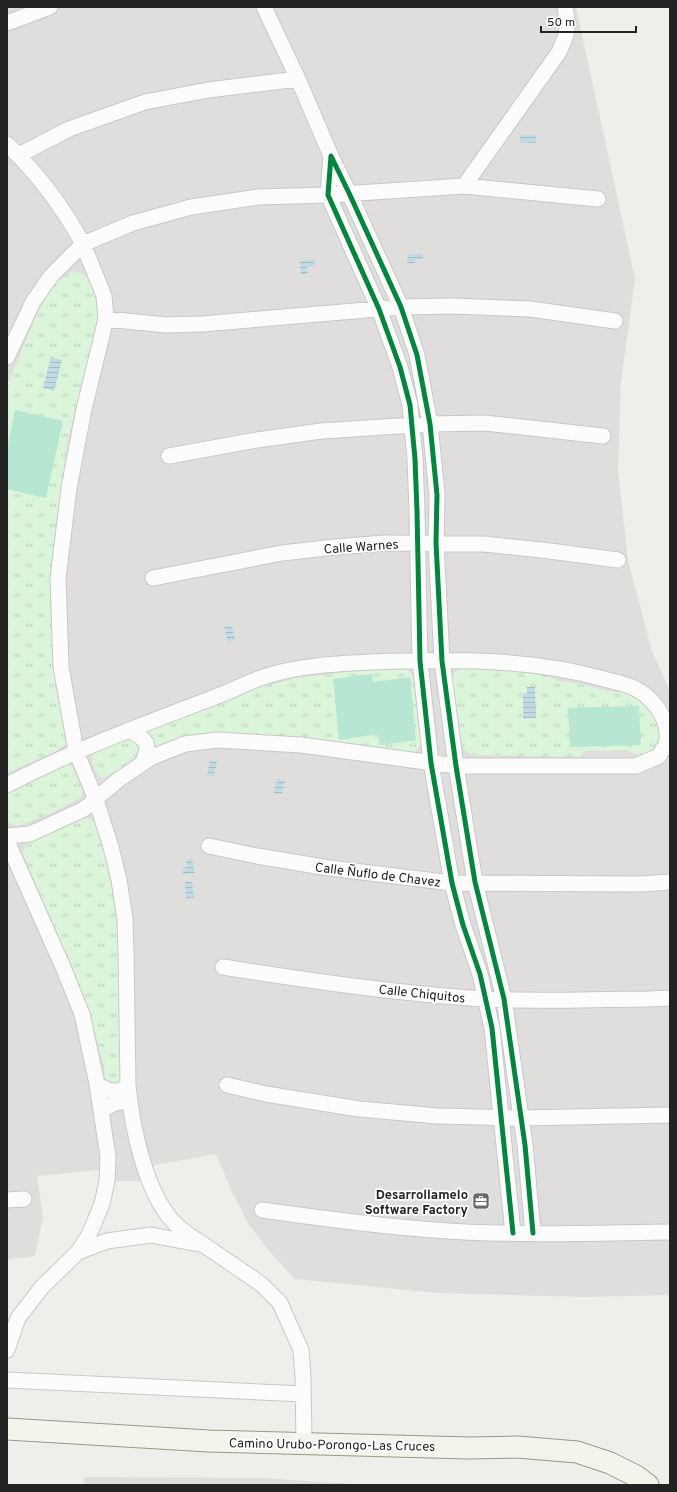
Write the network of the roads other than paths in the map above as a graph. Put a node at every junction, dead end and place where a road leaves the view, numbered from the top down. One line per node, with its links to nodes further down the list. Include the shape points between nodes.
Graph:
1 (50, 7): 4 (street)
2 (264, 7): 5 (street)
3 (565, 7): 9 (street, via 567,36 559,52)
4 (7, 23)
5 (298, 79): 7 (street, via 208,90 145,102 69,129); 8 (street)
6 (7, 144): 7 (street)
7 (19, 155): 13 (street, via 51,193)
8 (331, 156): 10 (street); 11 (street)
9 (464, 186): 10 (street); 12 (street)
10 (349, 193): 11 (street); 14 (street)
11 (328, 195): 13 (street, via 258,197 191,207 133,223); 15 (street)
12 (598, 199)
13 (83, 244): 16 (street, via 104,296); 18 (street, via 50,276 33,302)
14 (401, 307): 15 (street); 17 (street, via 530,309); 19 (street, via 418,355)
15 (379, 309): 16 (street, via 202,324 166,325); 20 (street, via 400,367)
16 (106, 319): 30 (street, via 84,409 69,488 58,578 61,667)
17 (616, 321)
18 (8, 351)
19 (430, 424): 20 (street); 21 (street, via 485,423); 23 (street, via 437,495)
20 (413, 425): 22 (street, via 321,430); 24 (street)
21 (604, 436)
22 (169, 456)
23 (436, 543): 24 (street, Calle Warnes); 25 (street, Calle Warnes, via 484,544); 28 (street)
24 (418, 544): 26 (street, Calle Warnes, via 385,543 289,552); 27 (street)
25 (618, 560)
26 (153, 578)
27 (420, 660): 28 (street); 29 (street, via 314,665 269,675); 31 (street)
28 (442, 661): 33 (street); 33 (street, via 531,664 585,674 635,688 653,701 664,720 667,740 659,756 636,766)
29 (129, 730): 30 (street); 32 (street, via 142,737 146,745 147,752)
30 (76, 751): 34 (street); 35 (street)
31 (431, 763): 32 (street, via 302,745 217,740 185,744 152,757); 33 (street); 41 (street)
32 (142, 764): 35 (street, via 118,780)
33 (456, 766): 39 (street)
34 (7, 785)
35 (96, 800): 36 (street, via 84,809 30,834); 47 (street, via 112,847 124,918 128,983)
36 (7, 836)
37 (7, 841): 46 (street, via 82,1014)
38 (209, 846): 41 (street, Calle Ñuflo de Chavez, via 329,868)
39 (475, 882): 40 (street, Calle Ñuflo de Chavez); 41 (street, Calle Ñuflo de Chavez); 45 (street)
40 (670, 882)
41 (452, 883): 44 (street, via 480,974)
42 (223, 967): 44 (street, Calle Chiquitos, via 381,989)
43 (670, 998): 45 (street, Calle Chiquitos)
44 (485, 999): 45 (street, Calle Chiquitos); 52 (street, via 492,1028)
45 (504, 999): 53 (street)
46 (97, 1084): 47 (street, via 115,1092); 50 (street)
47 (128, 1085): 49 (street)
48 (227, 1085): 52 (street, via 359,1110)
49 (130, 1103): 50 (street, via 117,1102); 60 (street, via 149,1181 159,1201 178,1227)
50 (102, 1111): 61 (street, via 108,1157 107,1181 102,1204 89,1235)
51 (670, 1115): 53 (street)
52 (501, 1118): 53 (street); 58 (street)
53 (520, 1118): 59 (street)
54 (24, 1199): 55 (street)
55 (7, 1200)
56 (262, 1210): 58 (street, via 426,1229)
57 (670, 1232): 59 (street)
58 (514, 1233): 59 (street)
59 (533, 1233)
60 (204, 1245): 61 (street, via 151,1236 107,1241); 64 (street, via 261,1284 280,1303 301,1350)
61 (78, 1252): 62 (street, via 42,1287 18,1318)
62 (7, 1350)
63 (7, 1380): 64 (street)
64 (304, 1394): 66 (street)
65 (7, 1429): 66 (main road, Camino Urubo-Porongo-Las Cruces, via 209,1441)
66 (304, 1443): 67 (main road, Camino Urubo-Porongo-Las Cruces, via 518,1447 577,1452 610,1463)
67 (648, 1485)

